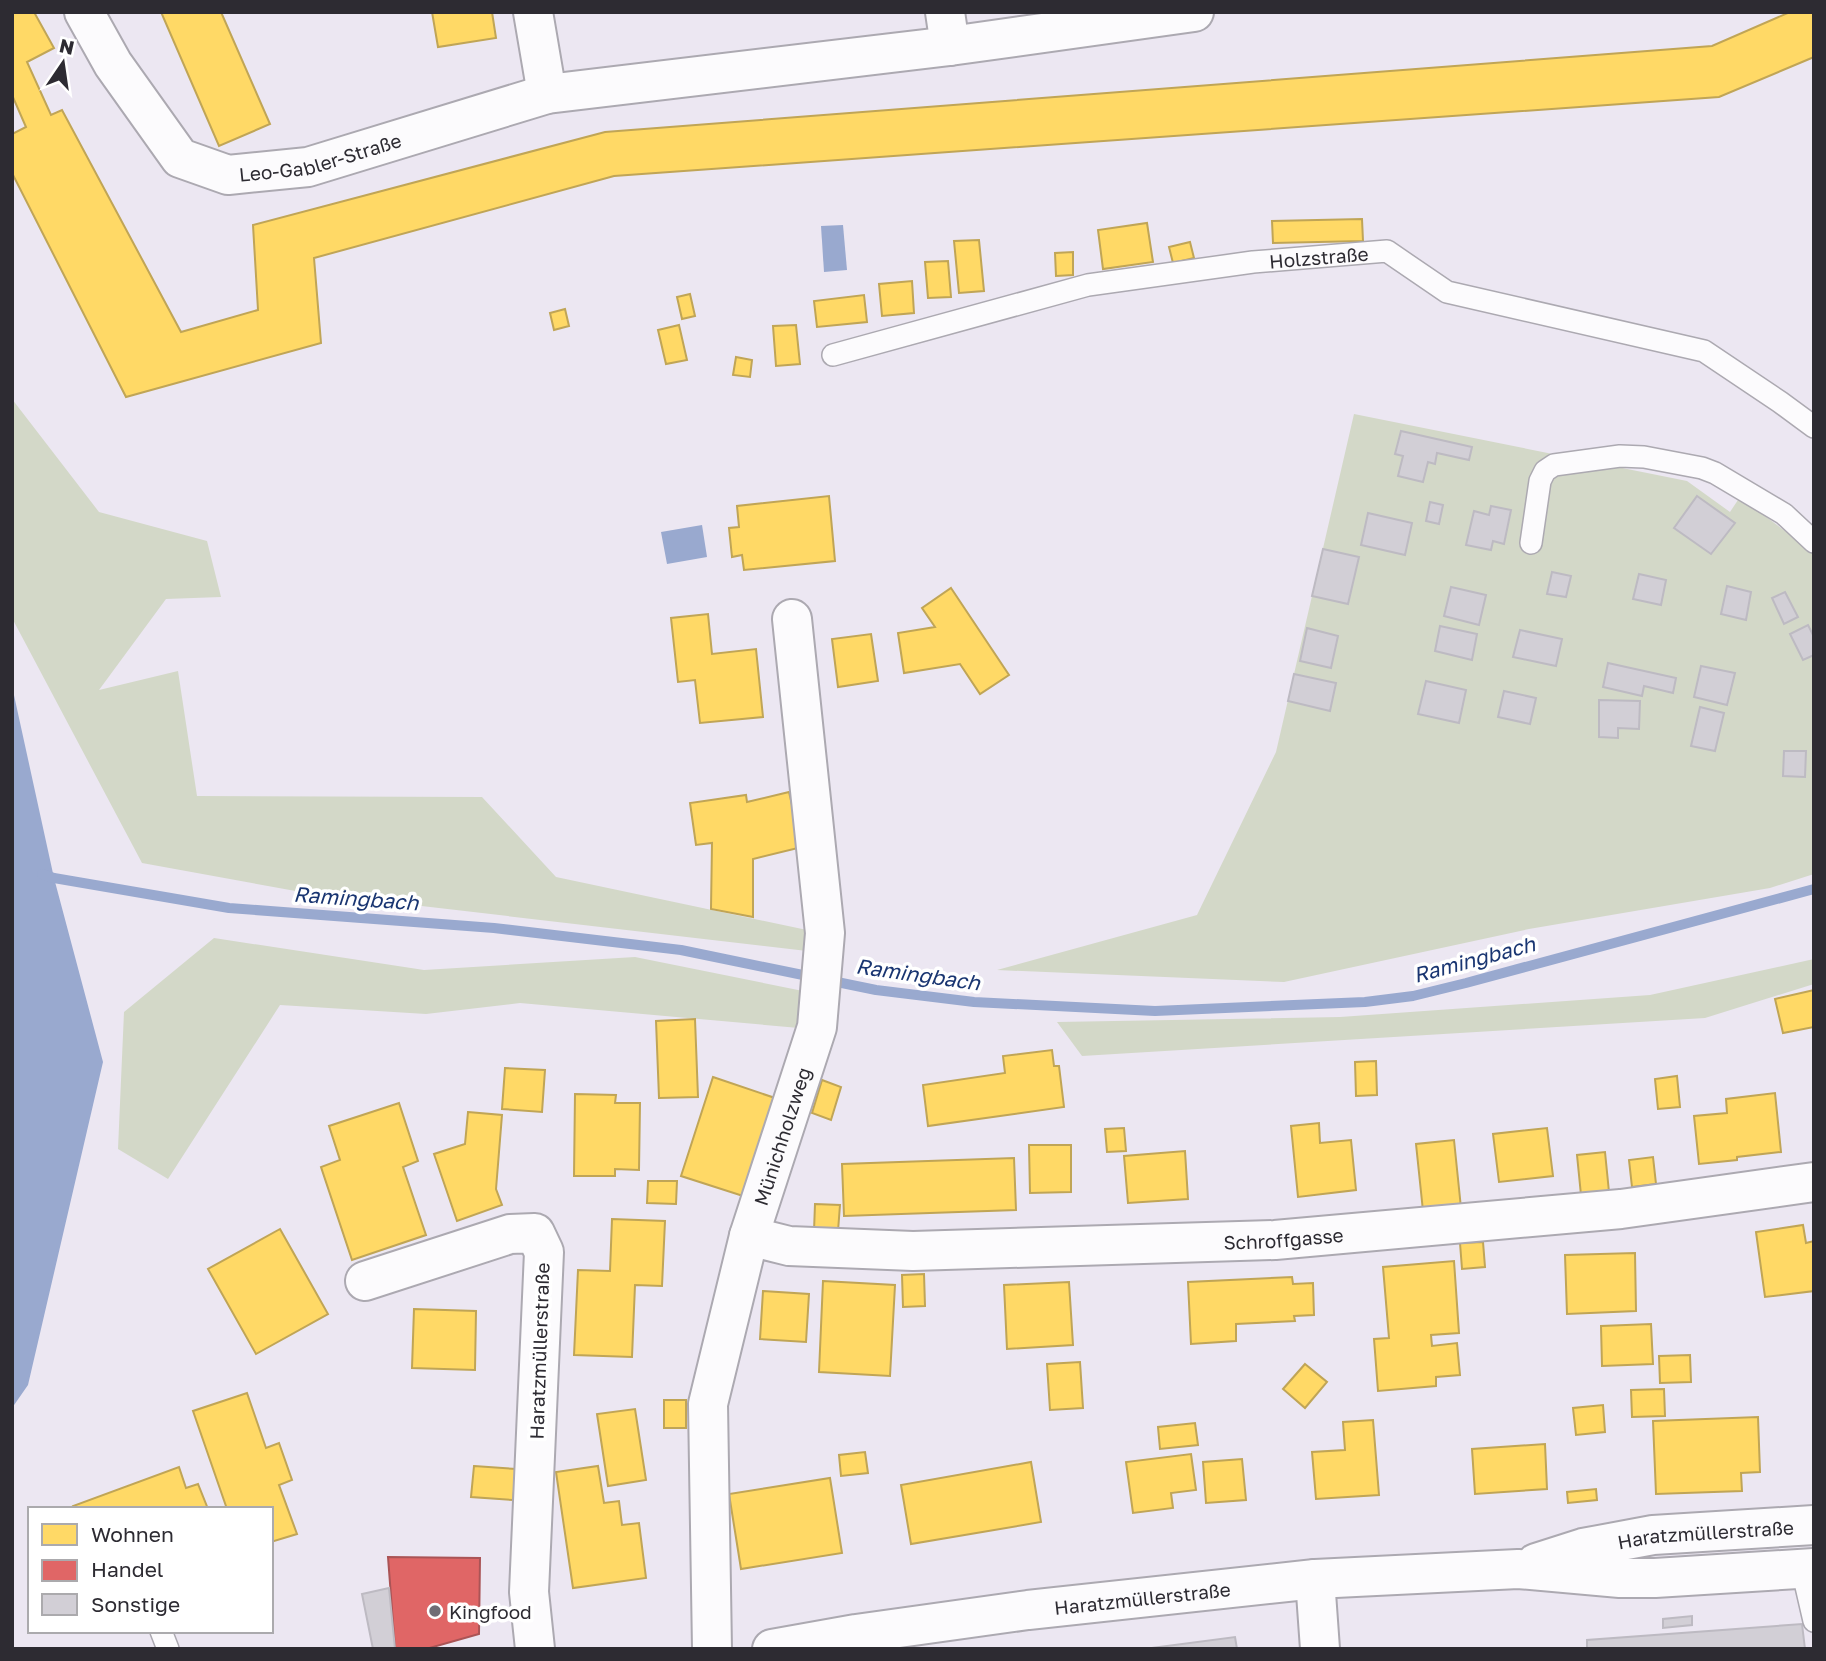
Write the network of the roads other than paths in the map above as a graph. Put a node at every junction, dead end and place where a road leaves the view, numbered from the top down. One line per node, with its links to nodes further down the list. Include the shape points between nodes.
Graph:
1 (84, 12): 5 (street, Leo-Gabler-Straße, via 113,64 180,158 228,175 308,167)
2 (533, 12): 5 (street)
3 (1194, 12): 4 (street, Leo-Gabler-Straße)
4 (948, 29): 5 (street, Leo-Gabler-Straße)
5 (547, 94)
6 (833, 355): 7 (lane, Holzstraße, via 1088,285 1254,262 1387,251 1447,292 1704,351)
7 (1814, 427)
8 (1814, 542): 9 (lane, via 1784,514 1715,473 1620,456 1554,465 1545,471)
9 (1531, 543)
10 (792, 619): 12 (street, Münichholzweg, via 825,933 817,1027)
11 (1814, 1182): 12 (street, Schroffgasse, via 1621,1209 1276,1240 914,1251 789,1246)
12 (749, 1236): 22 (street, Münichholzweg, via 708,1404)
13 (365, 1281): 21 (street, Haratzmüllerstraße, via 510,1234 535,1233 544,1252 529,1592)
14 (1814, 1525): 16 (street, Haratzmüllerstraße, via 1653,1535 1583,1548)
15 (1808, 1568): 16 (street, Haratzmüllerstraße, via 1619,1578); 18 (lane)
16 (1518, 1569): 17 (street, Haratzmüllerstraße)
17 (1315, 1578): 23 (street, Haratzmüllerstraße, via 1028,1610); 24 (street)
18 (1814, 1621)
19 (162, 1633): 20 (lane)
20 (169, 1649)
21 (535, 1649)
22 (712, 1649)
23 (772, 1649)
24 (1320, 1649)

